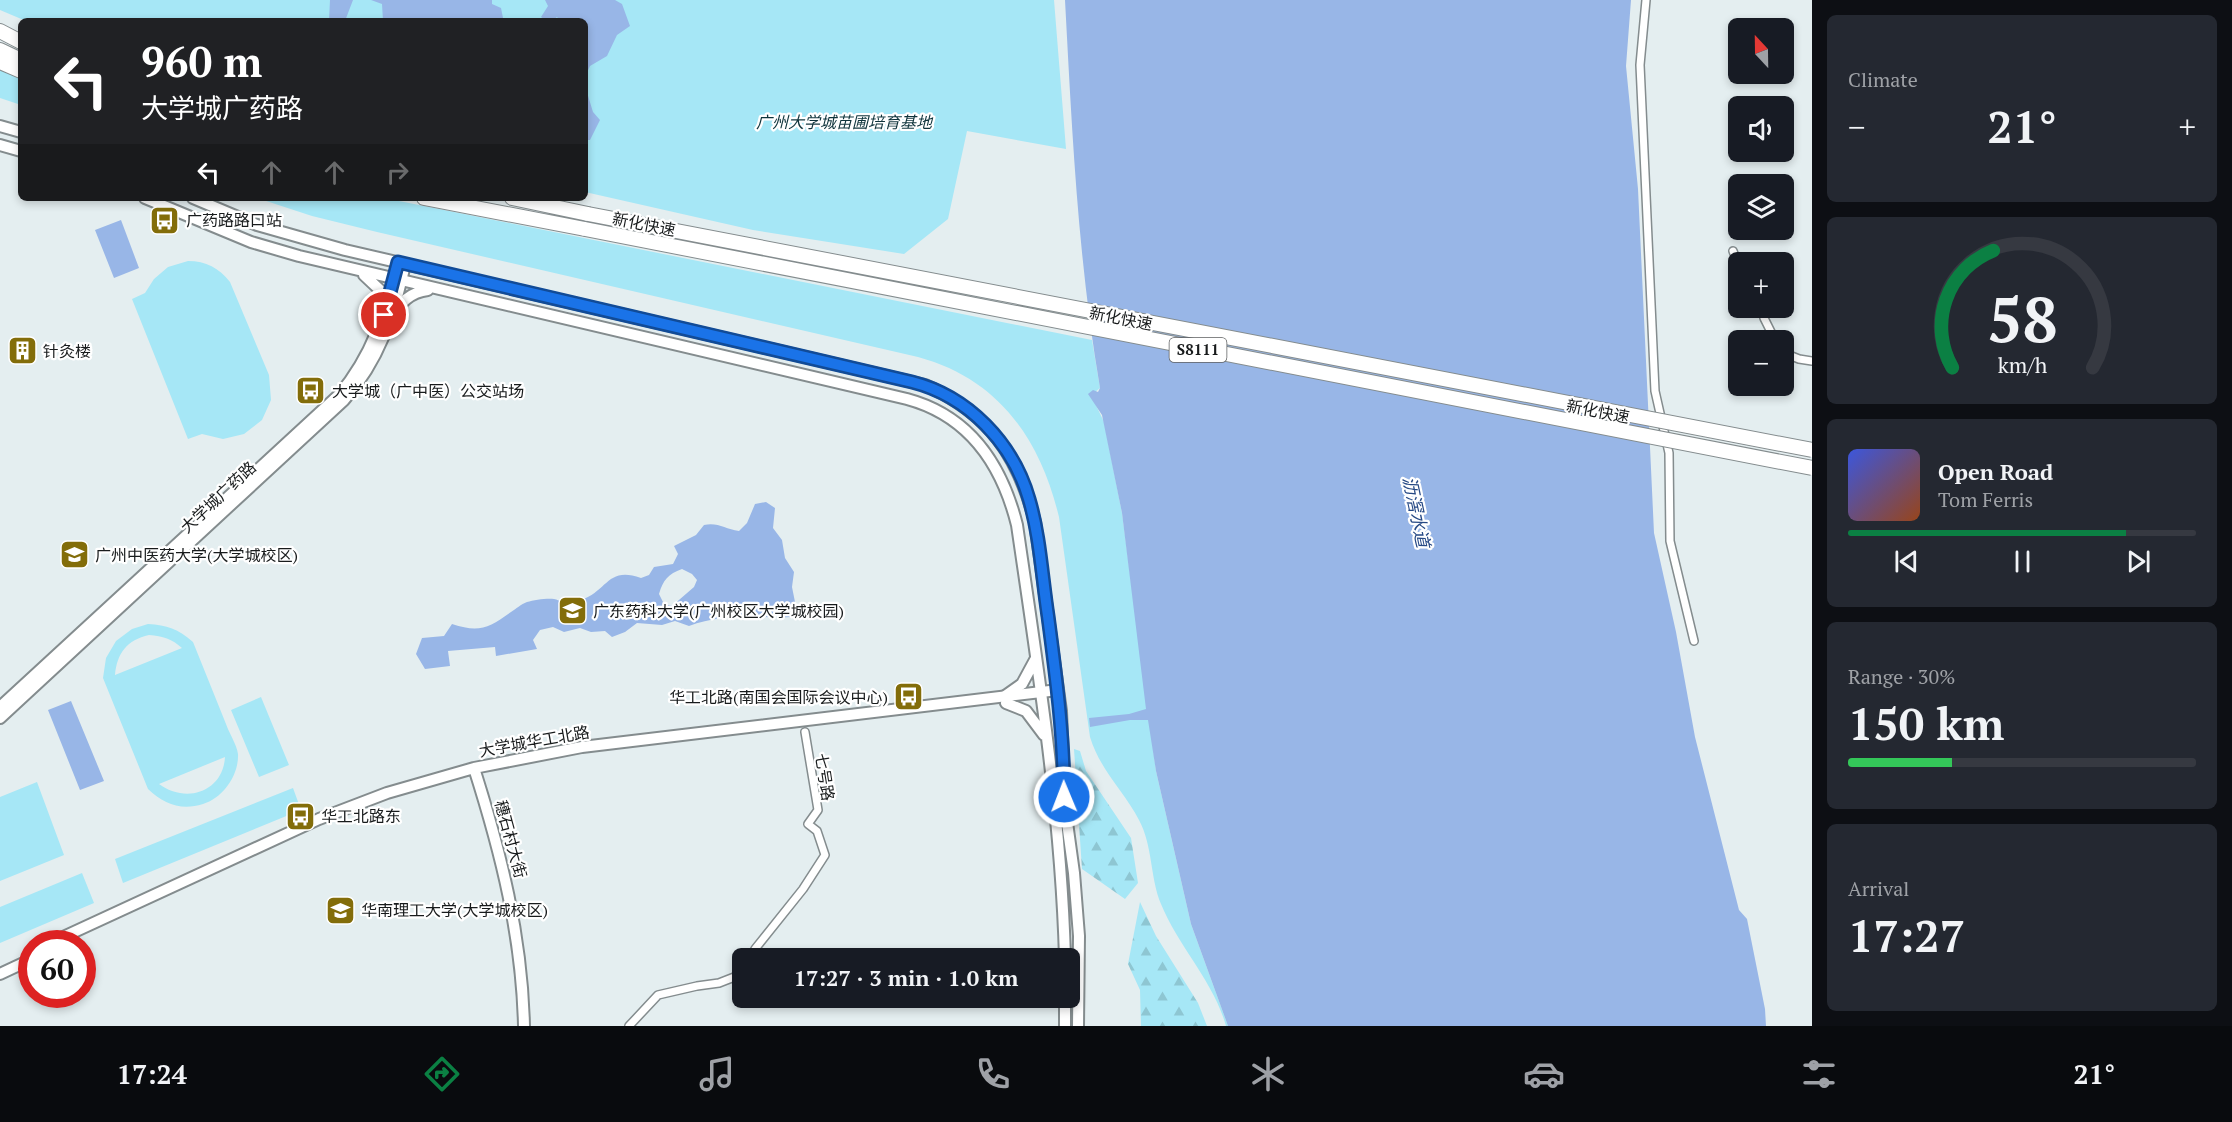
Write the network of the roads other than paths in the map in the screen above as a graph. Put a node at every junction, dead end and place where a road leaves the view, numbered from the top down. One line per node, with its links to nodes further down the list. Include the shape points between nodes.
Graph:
1 (1646, 0): 31 (street, via 1640,65 1655,391 1669,453 1670,541)
2 (0, 31): 4 (highway)
3 (0, 37): 5 (highway)
4 (18, 40)
5 (18, 46)
6 (0, 50): 7 (highway)
7 (18, 59)
8 (0, 62): 9 (highway)
9 (18, 70)
10 (0, 126): 11 (main road)
11 (18, 131)
12 (0, 145): 13 (main road)
13 (18, 150)
14 (152, 201): 20 (main road, via 251,242)
15 (200, 201): 18 (main road, via 257,225)
16 (439, 201): 28 (highway, 新化快速 / S8111, bridge)
17 (527, 201): 27 (highway, 新化快速 / S8111, bridge)
18 (345, 250): 19 (main road); 20 (main road, via 352,255 352,261)
19 (401, 263): 22 (main road, 大学城广药路); 29 (main road, via 925,385 950,397 990,429 1021,475 1035,522)
20 (341, 268): 21 (main road)
21 (359, 272): 22 (main road); 24 (main road, via 381,291)
22 (397, 281): 23 (main road); 24 (main road, 大学城广药路)
23 (436, 290): 24 (main road, via 410,296); 30 (main road, via 908,399 941,413 976,441 1004,483 1017,525)
24 (388, 316): 36 (main road, 大学城广药路, via 364,360 334,399); 37 (main road, 大学城广药路, via 382,343 371,364 340,405)
25 (1794, 357): 26 (street)
26 (1812, 361)
27 (1812, 450)
28 (1812, 468)
29 (1051, 635): 30 (main road, via 1042,646); 33 (main road)
30 (1033, 638): 32 (main road)
31 (1694, 641)
32 (1036, 657): 34 (main road); 35 (main road, via 1022,684)
33 (1059, 693): 34 (main road, 大学城华工北路); 54 (main road, via 1065,808 1077,902)
34 (1041, 695): 35 (main road, 大学城华工北路); 39 (main road)
35 (1006, 700): 39 (main road, via 1030,715); 40 (main road, 大学城华工北路)
36 (0, 707)
37 (0, 718)
38 (805, 732): 43 (street, 七号路, via 818,810 808,824 817,831 825,855)
39 (1047, 740): 44 (main road)
40 (476, 771): 41 (main road, 大学城华工北路, via 387,793 319,819); 42 (main road, 大学城华工北路, via 322,825); 51 (main road, 穗石村大街, via 513,909)
41 (78, 930)
42 (94, 930)
43 (756, 948)
44 (1065, 948)
45 (18, 958): 46 (main road)
46 (0, 966)
47 (18, 966): 48 (main road)
48 (0, 974)
49 (732, 978): 52 (street, via 658,995)
50 (1065, 1008): 53 (main road)
51 (524, 1026)
52 (629, 1026)
53 (1065, 1026)
54 (1078, 1026)

